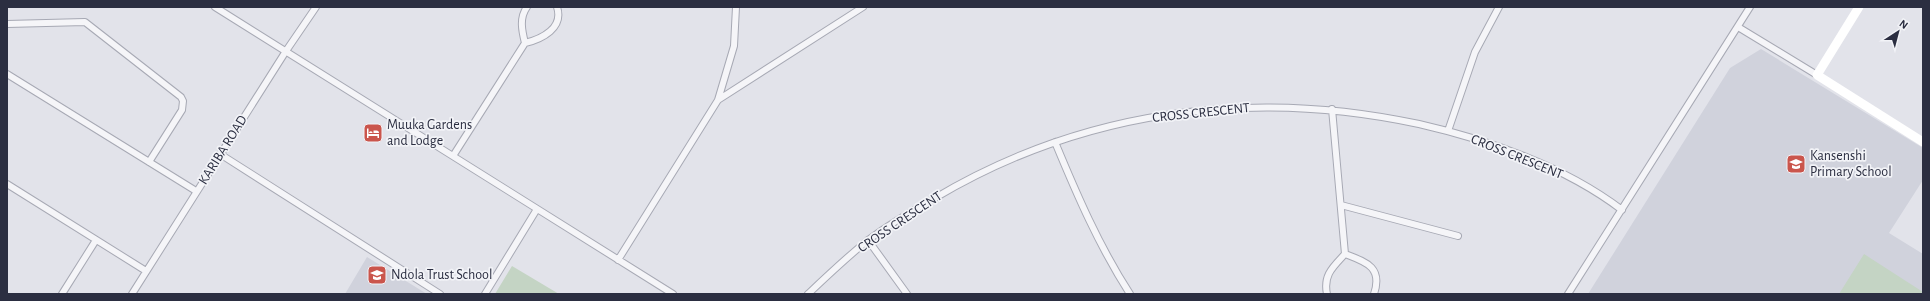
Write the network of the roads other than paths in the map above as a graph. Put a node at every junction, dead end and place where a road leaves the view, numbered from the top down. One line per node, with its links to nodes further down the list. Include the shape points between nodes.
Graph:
1 (215, 7): 13 (street)
2 (316, 7): 13 (street, KARIBA ROAD)
3 (527, 7): 12 (street, via 522,22)
4 (557, 7): 12 (street, via 559,13 551,31 544,37)
5 (736, 7): 16 (street, via 734,46)
6 (863, 7): 16 (street)
7 (1499, 7): 18 (street, via 1475,52)
8 (1750, 7): 11 (street)
9 (1859, 7): 15 (street)
10 (7, 24): 23 (street, via 85,22 180,97 183,101 182,110)
11 (1738, 27): 15 (street); 28 (street)
12 (525, 43): 22 (street)
13 (286, 51): 21 (street, KARIBA ROAD); 22 (street)
14 (7, 74): 23 (street)
15 (1817, 75): 20 (street)
16 (718, 100): 33 (street)
17 (1332, 109): 18 (street, CROSS CRESCENT); 19 (street, CROSS CRESCENT, via 1259,107 1200,110 1101,128); 26 (street)
18 (1448, 131): 28 (street, CROSS CRESCENT, via 1498,147 1550,168 1599,192)
19 (1055, 142): 31 (street, CROSS CRESCENT, via 970,177); 42 (street, via 1084,212)
20 (1923, 142)
21 (220, 154): 25 (street, KARIBA ROAD); 37 (street)
22 (452, 156): 27 (street)
23 (149, 162): 25 (street)
24 (7, 184): 30 (street)
25 (196, 191): 34 (street, KARIBA ROAD)
26 (1341, 205): 29 (street); 32 (street)
27 (536, 209): 33 (street); 38 (street)
28 (1622, 210): 45 (street)
29 (1458, 236)
30 (96, 240): 34 (street); 35 (street)
31 (868, 240): 40 (street, CROSS CRESCENT); 41 (street)
32 (1344, 254): 43 (street, via 1328,273 1325,284); 44 (street, via 1369,265 1375,272 1377,278)
33 (618, 260): 39 (street)
34 (146, 271): 36 (street, KARIBA ROAD)
35 (62, 294)
36 (132, 294)
37 (440, 294)
38 (485, 294)
39 (673, 294)
40 (808, 294)
41 (907, 294)
42 (1130, 294)
43 (1327, 294)
44 (1374, 294)
45 (1568, 294)

